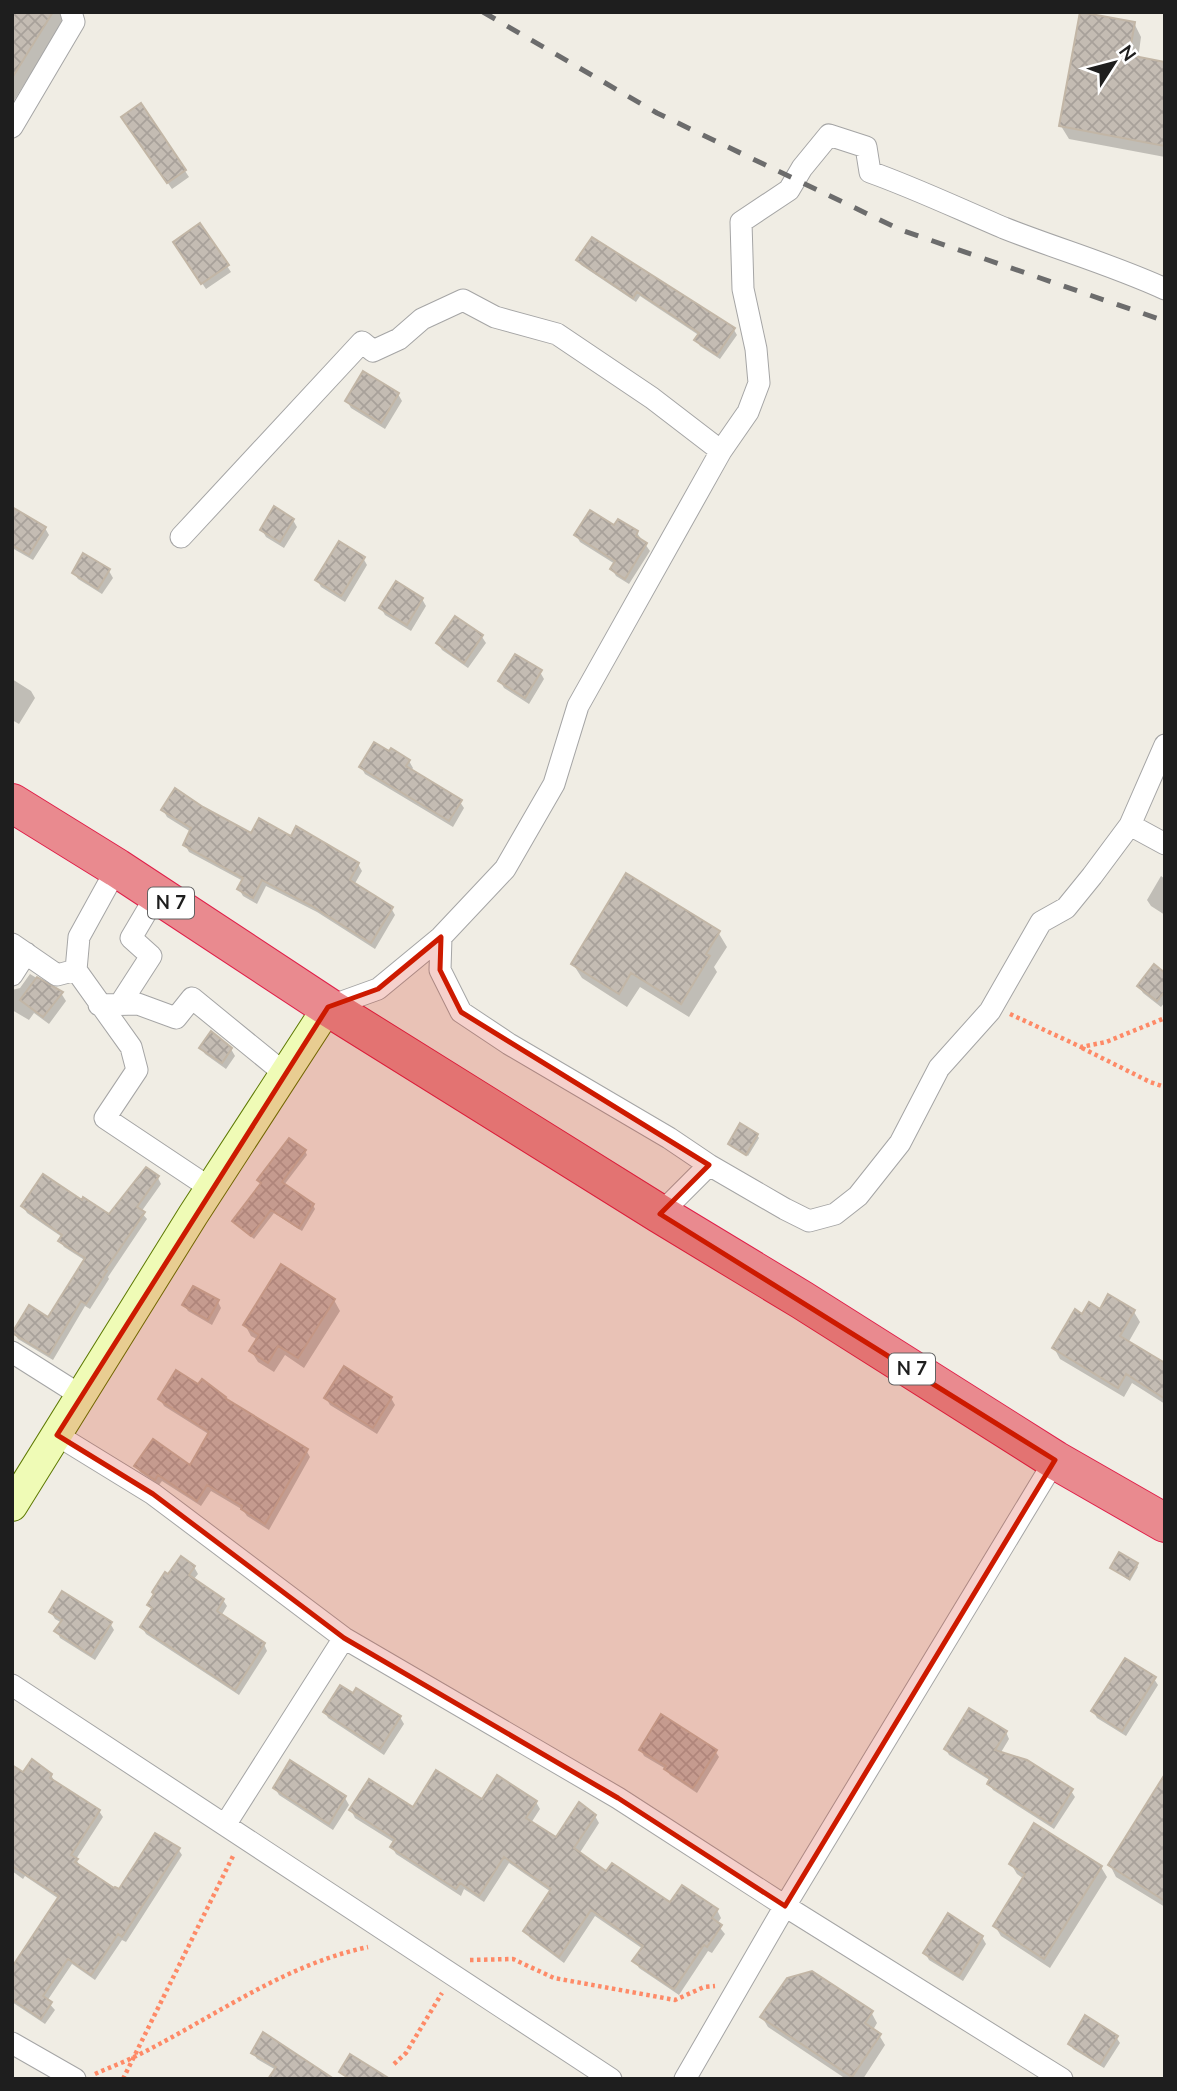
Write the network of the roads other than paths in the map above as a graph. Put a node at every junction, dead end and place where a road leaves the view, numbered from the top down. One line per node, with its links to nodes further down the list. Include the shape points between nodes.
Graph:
1 (71, 12): 2 (street, via 75,22)
2 (12, 127)
3 (1165, 289): 4 (street, via 870,172 866,148 829,135 789,190 741,222 743,289 759,383 748,412)
4 (720, 451): 5 (street, via 652,398 556,334 495,317 463,300 422,319 373,351 362,342); 12 (street, via 578,706 554,783 505,869)
5 (181, 537)
6 (1165, 745): 8 (street)
7 (12, 803): 10 (highway, N 7)
8 (1130, 825): 9 (street); 19 (street, via 1066,908 1041,922 990,1011 939,1068 900,1143 858,1196 835,1214 809,1221)
9 (1165, 844)
10 (117, 868): 11 (highway, N 7); 14 (street, via 79,937)
11 (157, 894): 16 (street, via 131,938 151,956); 17 (highway, N 7)
12 (441, 937): 17 (street, via 378,989); 19 (street, via 440,970 461,1012)
13 (19, 949): 14 (street, via 57,975); 15 (street)
14 (76, 970): 16 (street)
15 (12, 975)
16 (110, 1004): 18 (street, via 138,1004 176,1018 192,998); 20 (street, via 138,1070 105,1118)
17 (328, 1007): 18 (main road); 21 (highway, N 7)
18 (284, 1073): 20 (main road)
19 (709, 1165): 21 (street)
20 (210, 1188): 23 (main road)
21 (660, 1214): 25 (highway, N 7)
22 (12, 1352): 23 (street)
23 (80, 1395): 24 (main road)
24 (57, 1435): 26 (main road); 28 (street, via 153,1494)
25 (1055, 1460): 27 (highway, N 7); 31 (street)
26 (12, 1506)
27 (1165, 1523)
28 (344, 1637): 30 (street); 31 (street, via 618,1798)
29 (12, 1685): 30 (street)
30 (234, 1831): 35 (street)
31 (785, 1906): 33 (street); 36 (street)
32 (12, 2043): 34 (street)
33 (1034, 2072): 37 (street)
34 (84, 2077)
35 (611, 2079)
36 (685, 2079)
37 (1062, 2079)

